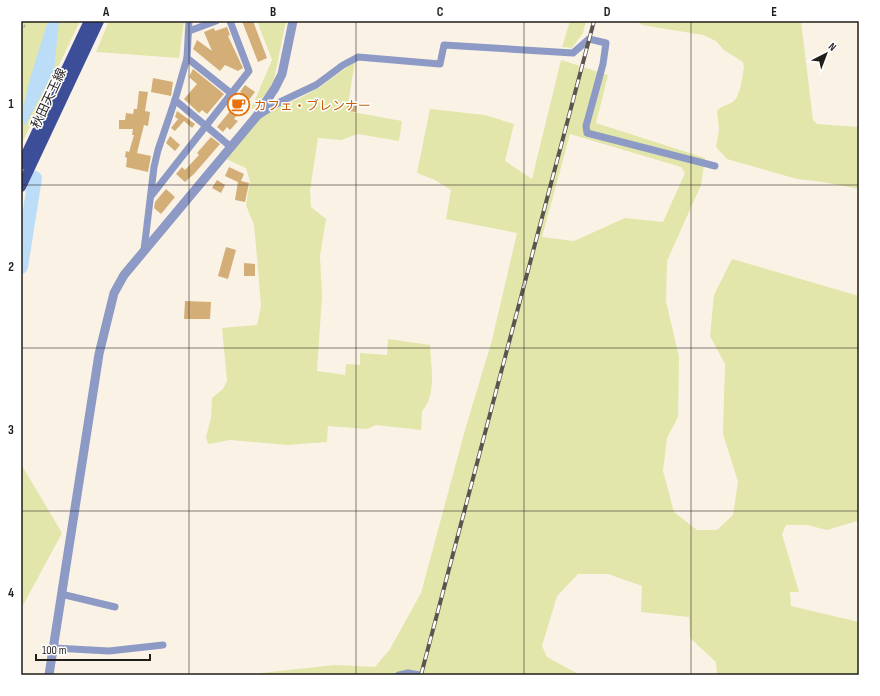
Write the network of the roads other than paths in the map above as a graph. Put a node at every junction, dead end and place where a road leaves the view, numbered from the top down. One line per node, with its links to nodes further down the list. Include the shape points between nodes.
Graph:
1 (89, 21): 14 (main road, 秋田天王線)
2 (99, 21): 16 (main road, 秋田天王線)
3 (189, 21): 7 (street)
4 (216, 21): 7 (street)
5 (230, 21): 9 (street, via 249,71)
6 (293, 21): 11 (street, via 282,74)
7 (189, 31): 8 (street)
8 (187, 58): 9 (street); 10 (street)
9 (232, 94): 12 (street)
10 (175, 100): 12 (street); 17 (street, via 158,150)
11 (256, 117): 13 (street); 15 (street, via 316,85 358,57 440,64 444,45 573,53 589,39 606,43 603,64 586,126 587,132)
12 (206, 128): 13 (street); 17 (street)
13 (230, 147): 18 (street)
14 (21, 165)
15 (715, 166)
16 (21, 187)
17 (151, 196): 18 (street)
18 (144, 250): 19 (street, via 124,275 114,293 106,320)
19 (62, 594): 20 (street); 22 (street)
20 (115, 607)
21 (163, 645): 22 (street, via 108,651)
22 (54, 648): 23 (street)
23 (49, 675)
24 (399, 675): 25 (street, via 408,672)
25 (420, 675)

